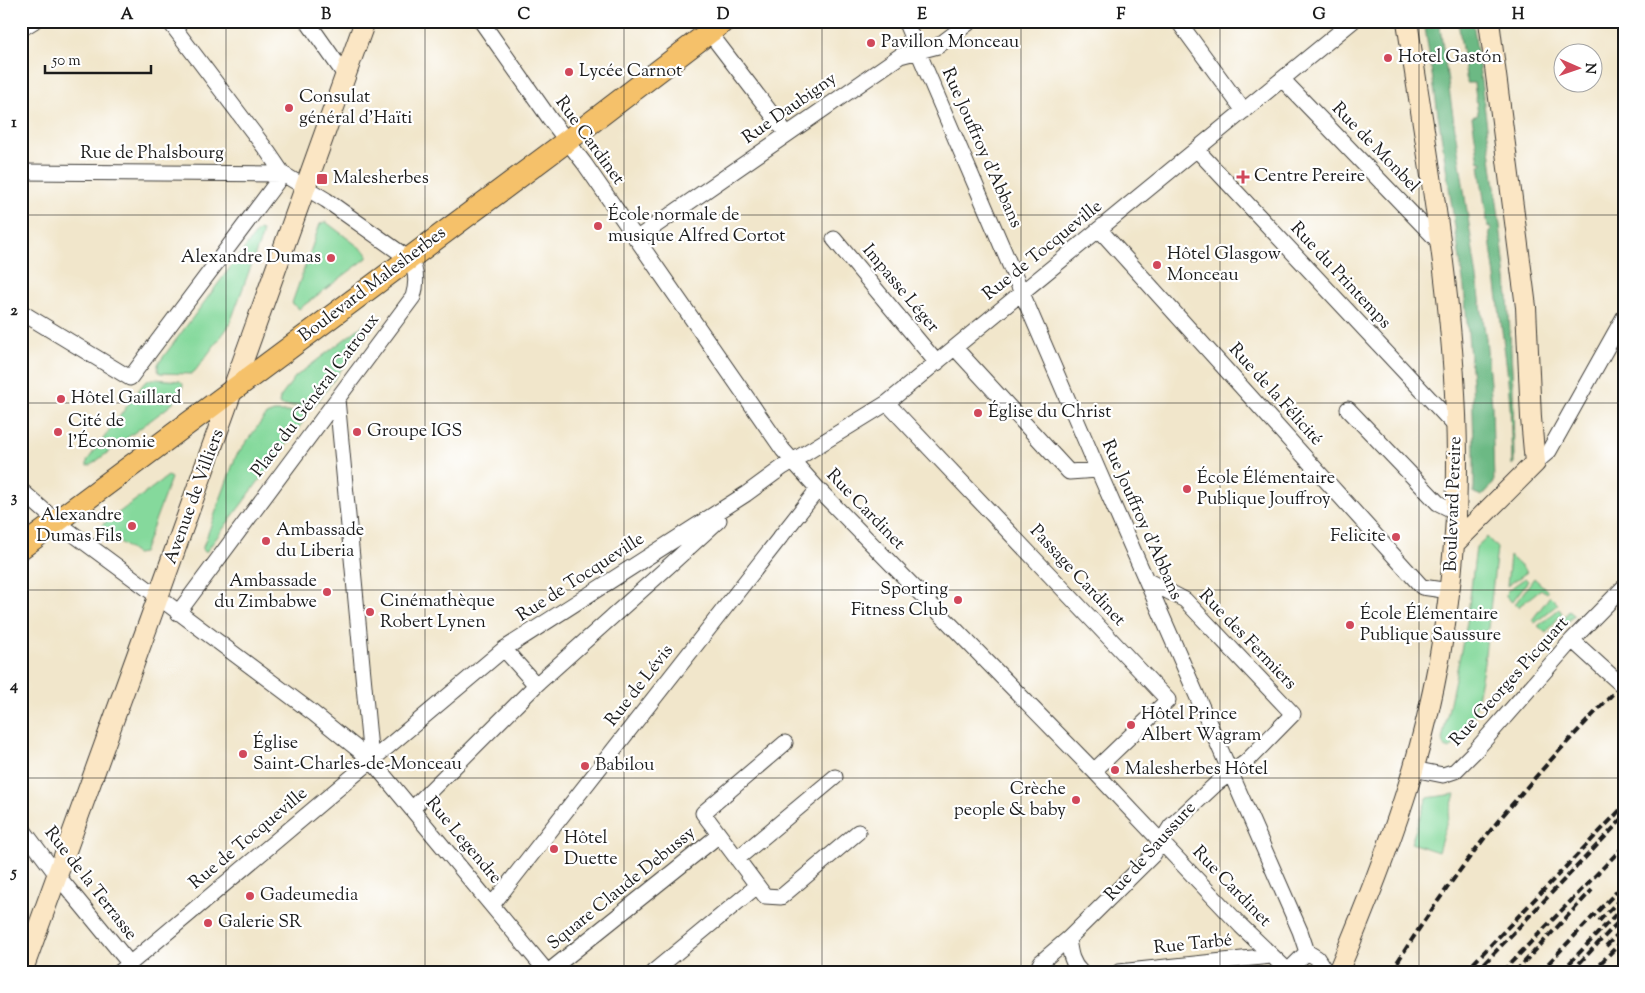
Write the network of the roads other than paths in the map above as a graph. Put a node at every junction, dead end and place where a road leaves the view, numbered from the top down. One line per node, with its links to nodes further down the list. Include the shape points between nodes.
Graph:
1 (34, 21): 13 (street)
2 (169, 21): 22 (street)
3 (307, 21): 15 (street)
4 (365, 21): 15 (main road, Avenue de Villiers)
5 (481, 21): 19 (street, Rue Cardinet)
6 (905, 21): 14 (street, Rue Jouffroy d'Abbans)
7 (971, 21): 14 (street, Rue Daubigny, via 938,46)
8 (1178, 21): 17 (street)
9 (1353, 21): 16 (street, Rue de Tocqueville)
10 (1407, 21): 27 (main road, Boulevard Pereire)
11 (1489, 21): 40 (main road, via 1526,307)
12 (717, 27): 18 (street, via 724,54); 19 (main road, Boulevard Malesherbes)
13 (21, 29)
14 (918, 50): 18 (street, Rue Daubigny, via 900,56); 29 (street, Rue Jouffroy d'Abbans)
15 (346, 75): 23 (main road, Avenue de Villiers)
16 (1282, 79): 17 (street, Rue de Tocqueville); 27 (street, Rue de Monbel)
17 (1244, 110): 20 (street, Rue de Tocqueville)
18 (787, 134): 26 (street, Rue Daubigny)
19 (567, 141): 26 (street, Rue Cardinet); 28 (main road, Boulevard Malesherbes)
20 (1197, 150): 24 (street, Rue de Tocqueville); 38 (street, Rue du Printemps)
21 (21, 172): 22 (street, Rue de Phalsbourg)
22 (282, 174): 23 (street); 30 (street, via 130,378)
23 (305, 187): 28 (street); 34 (main road, Avenue de Villiers)
24 (1100, 229): 29 (street, Rue de Tocqueville); 51 (street, Rue de la Félicité, via 1422,586)
25 (834, 239): 33 (street, Impasse Léger)
26 (636, 240): 39 (street, Rue Cardinet)
27 (1442, 244): 38 (main road, Boulevard Pereire)
28 (409, 258): 34 (main road, Boulevard Malesherbes); 35 (street, Place du Général Catroux, via 416,279 412,297)
29 (1023, 292): 32 (street, Rue de Tocqueville); 41 (street, Rue Jouffroy d'Abbans)
30 (21, 312)
31 (1624, 317): 40 (street, via 1552,445)
32 (955, 348): 33 (street, Rue de Tocqueville); 41 (street, via 1069,472)
33 (937, 363): 36 (street, Rue de Tocqueville)
34 (233, 390): 46 (main road, Boulevard Malesherbes); 52 (main road, Avenue de Villiers)
35 (337, 399): 53 (street, Place du Général Catroux); 60 (street)
36 (887, 403): 39 (street, Rue de Tocqueville); 62 (street, Passage Cardinet, via 1168,700)
37 (1348, 409): 45 (street, via 1438,503)
38 (1457, 428): 45 (main road, Boulevard Pereire)
39 (793, 461): 42 (street, Rue Cardinet); 44 (street, Rue de Tocqueville)
40 (1535, 463): 47 (main road)
41 (1098, 470): 49 (street, Rue Jouffroy d'Abbans)
42 (818, 489): 62 (street, Rue Cardinet); 73 (street, Rue de Lévis)
43 (21, 490): 46 (street)
44 (746, 494): 55 (street, Rue de Tocqueville); 56 (street, Rue de Tocqueville)
45 (1456, 512): 47 (main road, Boulevard Pereire)
46 (57, 522): 48 (main road, Boulevard Malesherbes); 52 (street)
47 (1454, 543): 51 (main road, Boulevard Pereire)
48 (21, 548)
49 (1146, 580): 58 (street, Rue des Fermiers, via 1185,600); 63 (street, Rue Jouffroy d'Abbans)
50 (1624, 587): 54 (street, Rue Georges Picquart)
51 (1450, 590): 61 (main road, Boulevard Pereire, via 1440,658)
52 (158, 597): 53 (street); 71 (main road, Avenue de Villiers)
53 (178, 613): 60 (street, Rue Legendre)
54 (1572, 640): 57 (street, bridge); 61 (street, Rue Georges Picquart, via 1455,771 1443,775)
55 (504, 649): 56 (street); 60 (street, Rue de Tocqueville)
56 (536, 685): 65 (street, Rue de Tocqueville)
57 (1624, 687)
58 (1293, 714): 63 (street, Rue de Saussure)
59 (785, 743): 68 (street, via 703,813)
60 (371, 760): 65 (street, Rue Legendre); 77 (street, Rue de Tocqueville)
61 (1413, 769): 86 (main road, Boulevard Pereire, via 1368,899)
62 (1094, 772): 69 (street, Rue Cardinet)
63 (1231, 773): 69 (street, Rue de Saussure, via 1171,826); 75 (street, Rue Jouffroy d'Abbans)
64 (835, 777): 70 (street)
65 (412, 809): 73 (street, Rue Legendre)
66 (21, 827): 71 (street, Rue de la Terrasse)
67 (858, 832): 72 (street, via 781,897 765,896)
68 (719, 835): 70 (street); 80 (street, Square Claude Debussy)
69 (1161, 841): 74 (street, Rue de Saussure, via 1153,855); 76 (street, Rue Cardinet)
70 (737, 859): 72 (street)
71 (57, 875): 77 (street, Rue de la Terrasse); 79 (main road, Avenue de Villiers)
72 (757, 886): 81 (street)
73 (492, 905): 80 (street, Rue Legendre)
74 (1068, 939): 82 (street, Rue de Saussure, via 1041,962); 83 (street, via 1071,959)
75 (1307, 952): 78 (street); 85 (street, Rue Jouffroy d'Abbans, via 1317,958)
76 (1271, 956): 78 (street, Rue Cardinet); 84 (street, Rue Tarbé)
77 (125, 968)
78 (1288, 971)
79 (22, 972)
80 (547, 972)
81 (653, 972)
82 (1036, 972)
83 (1081, 972)
84 (1119, 972)
85 (1326, 972)
86 (1338, 972)

